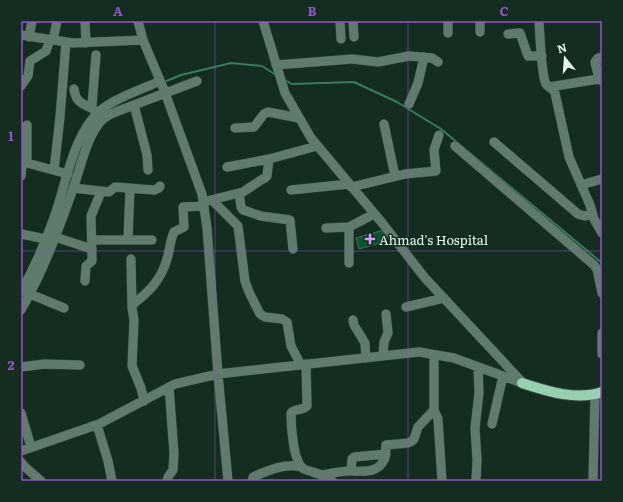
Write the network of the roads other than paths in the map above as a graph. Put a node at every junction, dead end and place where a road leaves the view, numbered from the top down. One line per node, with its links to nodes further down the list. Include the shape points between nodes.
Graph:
1 (32, 21): 14 (street)
2 (57, 21): 17 (street)
3 (85, 21): 20 (street)
4 (138, 21): 18 (street)
5 (263, 21): 26 (street)
6 (340, 21): 16 (street)
7 (353, 21): 15 (street)
8 (448, 21): 12 (street)
9 (480, 21): 11 (street)
10 (539, 21): 22 (street)
11 (480, 32)
12 (448, 33)
13 (508, 34): 22 (street, via 520,33 528,56)
14 (25, 36): 17 (street)
15 (354, 37)
16 (341, 39)
17 (52, 40): 19 (street); 29 (street, via 46,51 30,61 28,76)
18 (143, 40): 20 (street); 30 (street)
19 (66, 42): 20 (street); 47 (street)
20 (86, 43)
21 (96, 55): 35 (street, via 92,105)
22 (542, 56): 31 (street, via 546,83)
23 (602, 57): 27 (street, via 595,62)
24 (424, 58): 25 (street, via 432,58); 26 (street, via 405,56 378,62 352,59); 33 (street, via 418,83)
25 (438, 62)
26 (277, 67): 36 (street, via 284,90)
27 (601, 80): 31 (street)
28 (197, 81): 30 (street)
29 (21, 86)
30 (163, 86): 34 (street); 35 (street); 61 (street)
31 (550, 87): 54 (street, via 555,93 567,149)
32 (74, 89): 35 (street, via 78,101)
33 (408, 104)
34 (134, 105): 48 (street, via 148,155); 56 (street, via 106,117 97,126)
35 (95, 111): 49 (street, via 80,138)
36 (300, 118): 39 (street, via 268,112 254,127); 42 (street)
37 (384, 124): 51 (street)
38 (27, 125): 45 (street)
39 (235, 128)
40 (439, 135): 51 (street, via 434,150 436,171)
41 (494, 142): 63 (street, via 578,214)
42 (317, 146): 44 (street); 53 (street)
43 (455, 146): 76 (street, via 594,265)
44 (270, 159): 46 (street); 60 (street, via 267,177)
45 (26, 161): 47 (street, via 28,164); 50 (street, via 22,166)
46 (227, 167)
47 (54, 170): 49 (street)
48 (148, 170)
49 (68, 174): 68 (street)
50 (21, 176)
51 (395, 176): 53 (street)
52 (602, 179): 54 (street)
53 (350, 185): 58 (street); 62 (street)
54 (581, 185): 63 (street)
55 (160, 186): 57 (street, via 154,190)
56 (73, 188): 59 (street); 68 (street)
57 (130, 188): 59 (street, via 115,187 110,192); 69 (street)
58 (291, 190)
59 (101, 192): 71 (street, via 91,216)
60 (239, 193): 61 (street); 72 (street, via 243,210 261,216 290,220)
61 (206, 203): 79 (street, via 183,207 184,228 174,232 160,276 148,293); 90 (street, via 238,226 249,292 260,314 287,322 291,346); 94 (street)
62 (374, 214): 64 (street); 78 (street)
63 (592, 214): 66 (street)
64 (349, 227): 65 (street); 74 (street)
65 (326, 228)
66 (602, 233)
67 (21, 234): 68 (street)
68 (50, 238): 71 (street); 77 (street, via 31,274)
69 (128, 240): 70 (street); 71 (street)
70 (152, 240)
71 (92, 244): 75 (street, via 92,261 86,266)
72 (293, 249)
73 (131, 259): 79 (street)
74 (349, 263)
75 (84, 281)
76 (602, 292)
77 (26, 293): 81 (street); 82 (street)
78 (444, 298): 80 (street); 96 (street)
79 (132, 305): 99 (street, via 132,366)
80 (406, 307)
81 (64, 308)
82 (21, 310)
83 (386, 314): 88 (street, via 388,332)
84 (353, 320): 89 (street, via 365,343)
85 (602, 333): 86 (street)
86 (602, 354)
87 (434, 355): 88 (street, via 419,352); 93 (street, via 454,358); 100 (street)
88 (383, 356): 89 (street)
89 (366, 358): 90 (street)
90 (304, 364): 94 (street); 108 (street, via 307,406 292,411 291,415 297,460)
91 (80, 365): 92 (street, via 44,364)
92 (21, 367)
93 (478, 367): 95 (street); 118 (street, via 479,393 474,428)
94 (218, 374): 97 (street); 114 (street)
95 (503, 376): 96 (street); 102 (street)
96 (522, 383): 98 (main road, via 550,392 583,396)
97 (169, 387): 99 (street); 113 (street, via 174,453 173,470)
98 (600, 394): 119 (street)
99 (144, 401): 103 (street)
100 (434, 410): 106 (street, via 418,427 412,441 388,444 385,447); 117 (street, via 438,419)
101 (21, 413): 104 (street)
102 (492, 424)
103 (97, 425): 104 (street); 112 (street)
104 (31, 448): 105 (street)
105 (21, 451)
106 (386, 454): 109 (street, via 377,468 364,472); 109 (street, via 354,457)
107 (21, 462): 111 (street)
108 (301, 467): 110 (street); 115 (street, via 292,465 272,469 253,477)
109 (351, 471): 110 (street)
110 (322, 475): 116 (street)
111 (41, 481)
112 (112, 481)
113 (167, 481)
114 (228, 481)
115 (252, 481)
116 (332, 481)
117 (442, 481)
118 (476, 481)
119 (593, 481)

